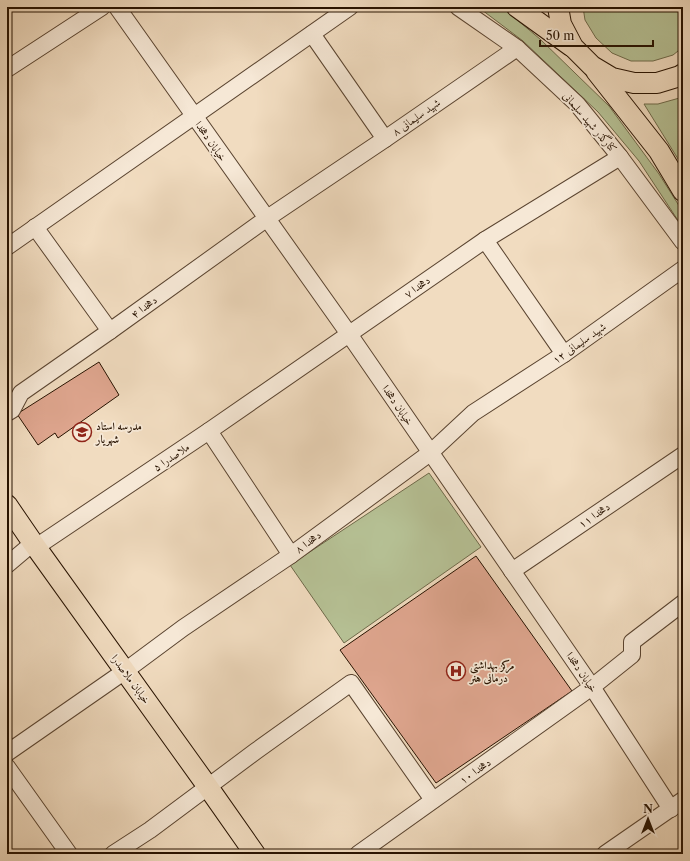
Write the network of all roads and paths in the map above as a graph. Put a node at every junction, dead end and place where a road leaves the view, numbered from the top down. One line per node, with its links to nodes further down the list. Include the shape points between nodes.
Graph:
1 (102, 7): 11 (street)
2 (117, 7): 13 (street, خیابان دهخدا)
3 (350, 7): 7 (street)
4 (458, 7): 9 (street, کنارگذر شهید سلیمانی)
5 (517, 7): 8 (main road)
6 (558, 7): 8 (main road, via 561,24)
7 (312, 34): 13 (street); 14 (street)
8 (573, 47): 10 (main road)
9 (517, 48): 14 (street, شهید سلیمانی ۸); 15 (street, کنارگذر شهید سلیمانی, via 577,104)
10 (592, 66): 12 (main road, via 612,78 634,83 658,83); 16 (main road, via 660,151)
11 (7, 69)
12 (683, 74)
13 (193, 116): 17 (street, خیابان دهخدا); 18 (street)
14 (384, 139): 17 (street, شهید سلیمانی ۸)
15 (620, 157): 19 (street, دهخدا ۷); 20 (street, کنارگذر شهید سلیمانی)
16 (683, 191)
17 (266, 219): 23 (street, دهخدا ۴); 24 (street, خیابان دهخدا)
18 (35, 227): 21 (street); 23 (street)
19 (485, 240): 24 (street, دهخدا ۷); 25 (street)
20 (683, 242)
21 (7, 247)
22 (683, 269): 25 (street, شهید سلیمانی ۱۲)
23 (110, 331): 27 (street, دهخدا ۴, via 21,393 12,410)
24 (349, 334): 26 (street, دهخدا ۷); 29 (street, خیابان دهخدا)
25 (564, 354): 29 (street, شهید سلیمانی ۱۲, via 473,413)
26 (304, 364): 28 (street, ملاصدرا ۵)
27 (7, 413)
28 (209, 431): 32 (street, ملاصدرا ۵); 33 (street)
29 (430, 453): 33 (street, دهخدا ۸); 35 (street, خیابان دهخدا)
30 (680, 462): 35 (street, دهخدا ۱۱)
31 (7, 505): 32 (main road, خیابان ملاصدرا)
32 (35, 545): 34 (street, ملاصدرا ۵); 37 (main road, خیابان ملاصدرا)
33 (291, 555): 37 (street, دهخدا ۸, via 183,628)
34 (7, 565)
35 (512, 571): 38 (street, خیابان دهخدا)
36 (683, 603): 38 (street, دهخدا ۱۰, via 632,642 632,655)
37 (125, 671): 39 (street, دهخدا ۸); 41 (main road, خیابان ملاصدرا)
38 (592, 687): 42 (street, دهخدا ۱۰); 43 (street, خیابان دهخدا)
39 (7, 753)
40 (7, 767): 44 (street)
41 (208, 787): 42 (street, via 351,683); 45 (street); 46 (main road, خیابان ملاصدرا)
42 (434, 800): 47 (street, دهخدا ۱۰)
43 (677, 804): 48 (street, خیابان دهخدا)
44 (69, 854)
45 (113, 854)
46 (255, 854)
47 (358, 854)
48 (605, 854)

